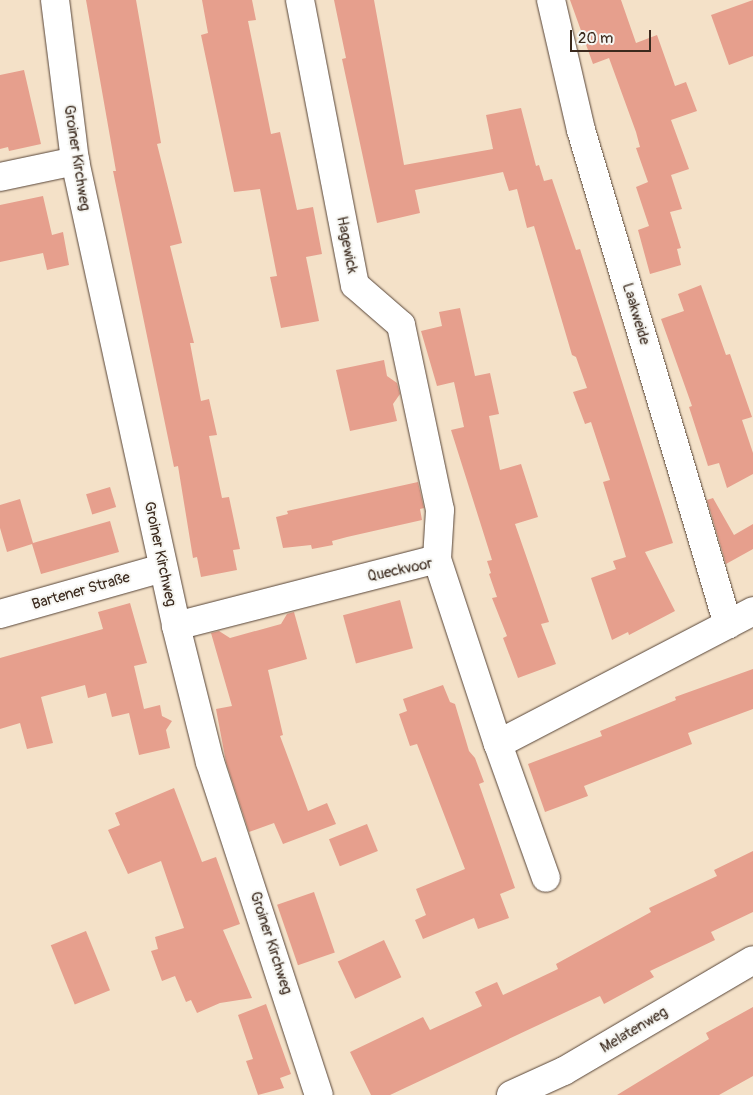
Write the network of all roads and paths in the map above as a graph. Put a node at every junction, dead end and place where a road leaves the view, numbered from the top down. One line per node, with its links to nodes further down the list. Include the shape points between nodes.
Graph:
1 (55, 0): 4 (street, Groiner Kirchweg)
2 (300, 0): 6 (street, Hagewick, via 354,284 401,325 440,510)
3 (551, 0): 11 (street, Laakweide, via 581,130)
4 (75, 161): 5 (street); 7 (street, Groiner Kirchweg)
5 (0, 177)
6 (437, 559): 10 (street, Queckvoor); 12 (street, Queckvoor)
7 (163, 568): 9 (street, Bartener Straße); 10 (street, Groiner Kirchweg)
8 (753, 611): 11 (street)
9 (0, 614)
10 (176, 626): 15 (street, Groiner Kirchweg, via 210,762)
11 (728, 626): 12 (street)
12 (498, 744): 13 (street, Queckvoor)
13 (546, 878)
14 (753, 960): 16 (street, Melatenweg, via 564,1071)
15 (319, 1095)
16 (511, 1095)

